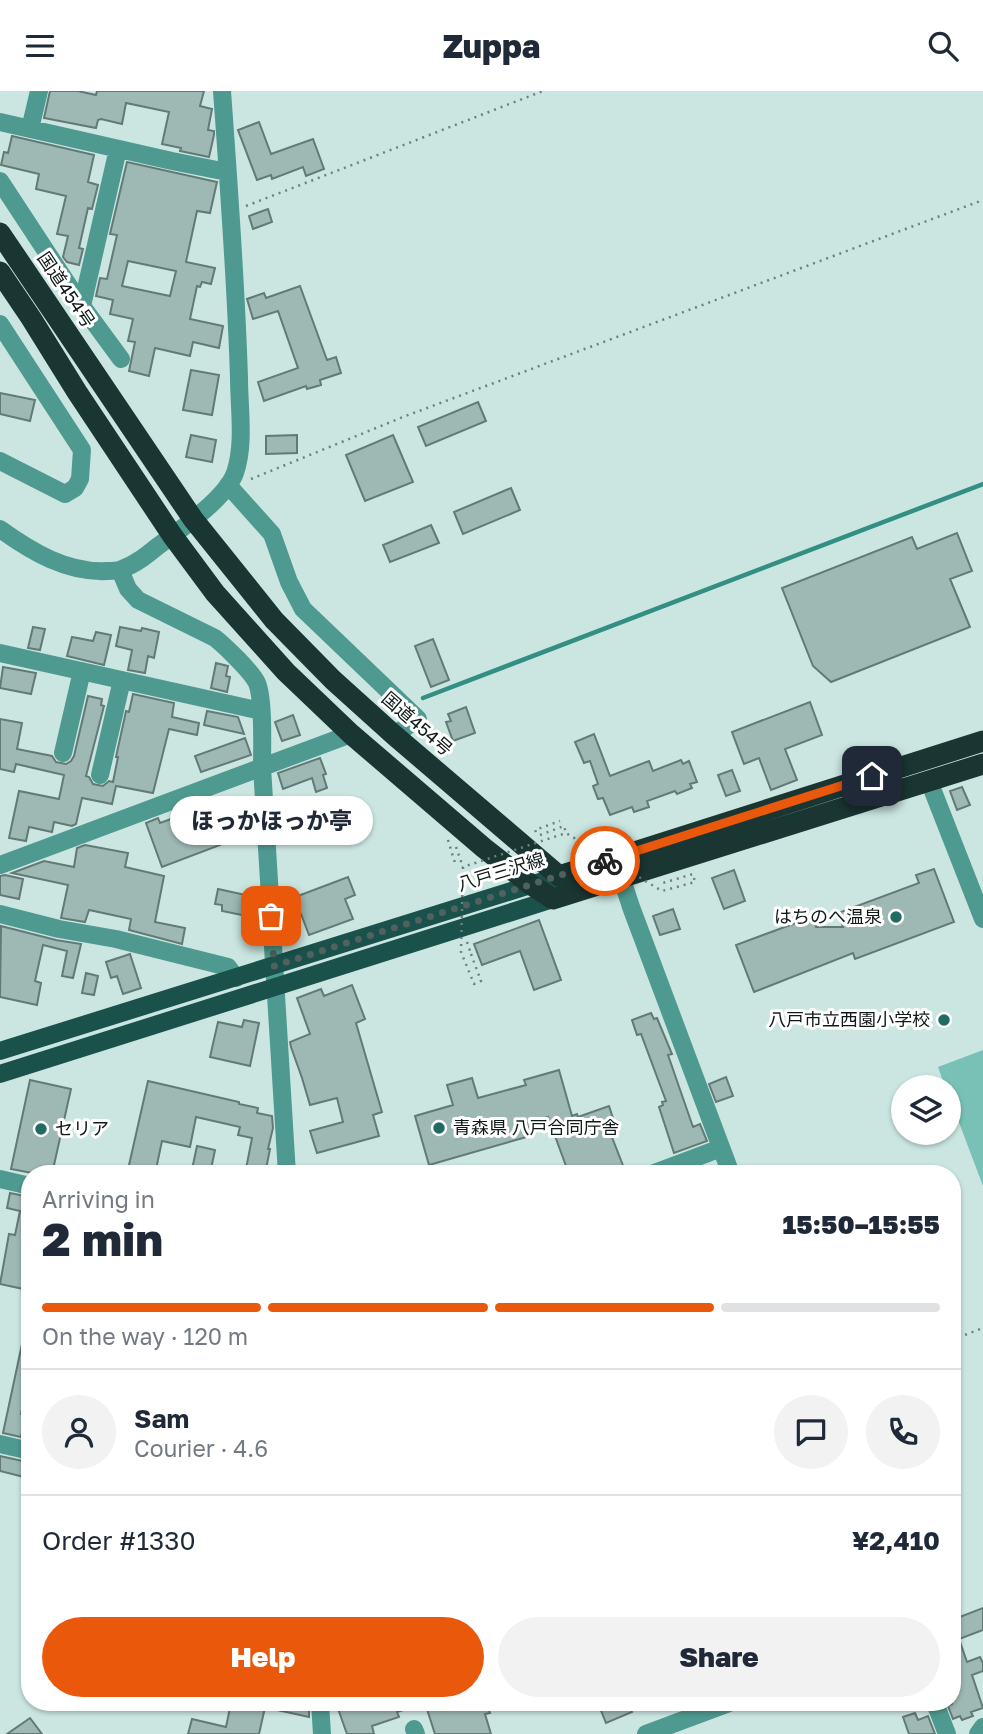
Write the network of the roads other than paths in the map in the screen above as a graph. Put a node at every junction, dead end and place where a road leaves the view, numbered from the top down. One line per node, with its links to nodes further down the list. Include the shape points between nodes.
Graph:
1 (39, 91): 4 (street)
2 (222, 91): 6 (street)
3 (0, 122): 4 (street)
4 (30, 129): 5 (street)
5 (118, 149): 6 (street); 10 (street)
6 (228, 172): 14 (street, via 240,426)
7 (0, 181): 10 (street)
8 (0, 233): 15 (highway, 国道454号)
9 (0, 272): 17 (highway)
10 (82, 306): 12 (street)
11 (0, 324): 13 (street, via 82,450 80,479 65,494)
12 (121, 359)
13 (0, 461)
14 (231, 480): 15 (street); 24 (street, via 272,534 303,609 418,719)
15 (194, 519): 17 (street); 24 (highway, 国道454号, via 274,621)
16 (0, 529): 18 (street, via 26,548 73,568)
17 (172, 535): 18 (street); 23 (highway, via 215,593 286,672)
18 (120, 570): 22 (street, via 138,600 223,645 256,681)
19 (0, 653): 20 (street)
20 (82, 671): 21 (street); 26 (street)
21 (122, 680): 22 (street); 29 (street)
22 (261, 711): 28 (street)
23 (351, 734): 28 (street); 35 (highway)
24 (394, 736): 33 (highway, 国道454号)
25 (983, 741): 31 (highway)
26 (63, 753)
27 (983, 764): 30 (highway)
28 (262, 767): 32 (street); 39 (street)
29 (100, 775)
30 (929, 782): 34 (highway); 38 (street)
31 (615, 858): 33 (highway); 34 (street)
32 (0, 865)
33 (559, 876): 35 (main road, 八戸三沢線); 36 (main road, 八戸三沢線)
34 (622, 879): 36 (highway); 44 (street)
35 (530, 884): 36 (highway); 39 (main road, 八戸三沢線)
36 (554, 899): 41 (main road)
37 (0, 914): 40 (street, via 228,967)
38 (983, 919)
39 (274, 966): 40 (main road, 八戸三沢線); 41 (street)
40 (236, 978): 42 (main road, 八戸三沢線)
41 (275, 988): 43 (main road); 45 (street)
42 (0, 1051)
43 (0, 1074)
44 (721, 1148): 46 (street); 47 (street)
45 (286, 1165)
46 (676, 1165)
47 (728, 1165)
48 (0, 1179): 49 (street)
49 (21, 1183)
50 (0, 1444): 51 (street)
51 (21, 1449)
52 (321, 1711): 56 (street)
53 (708, 1711): 57 (street)
54 (939, 1711): 58 (street)
55 (983, 1727): 59 (street)
56 (322, 1734)
57 (646, 1734)
58 (947, 1734)
59 (978, 1734)

